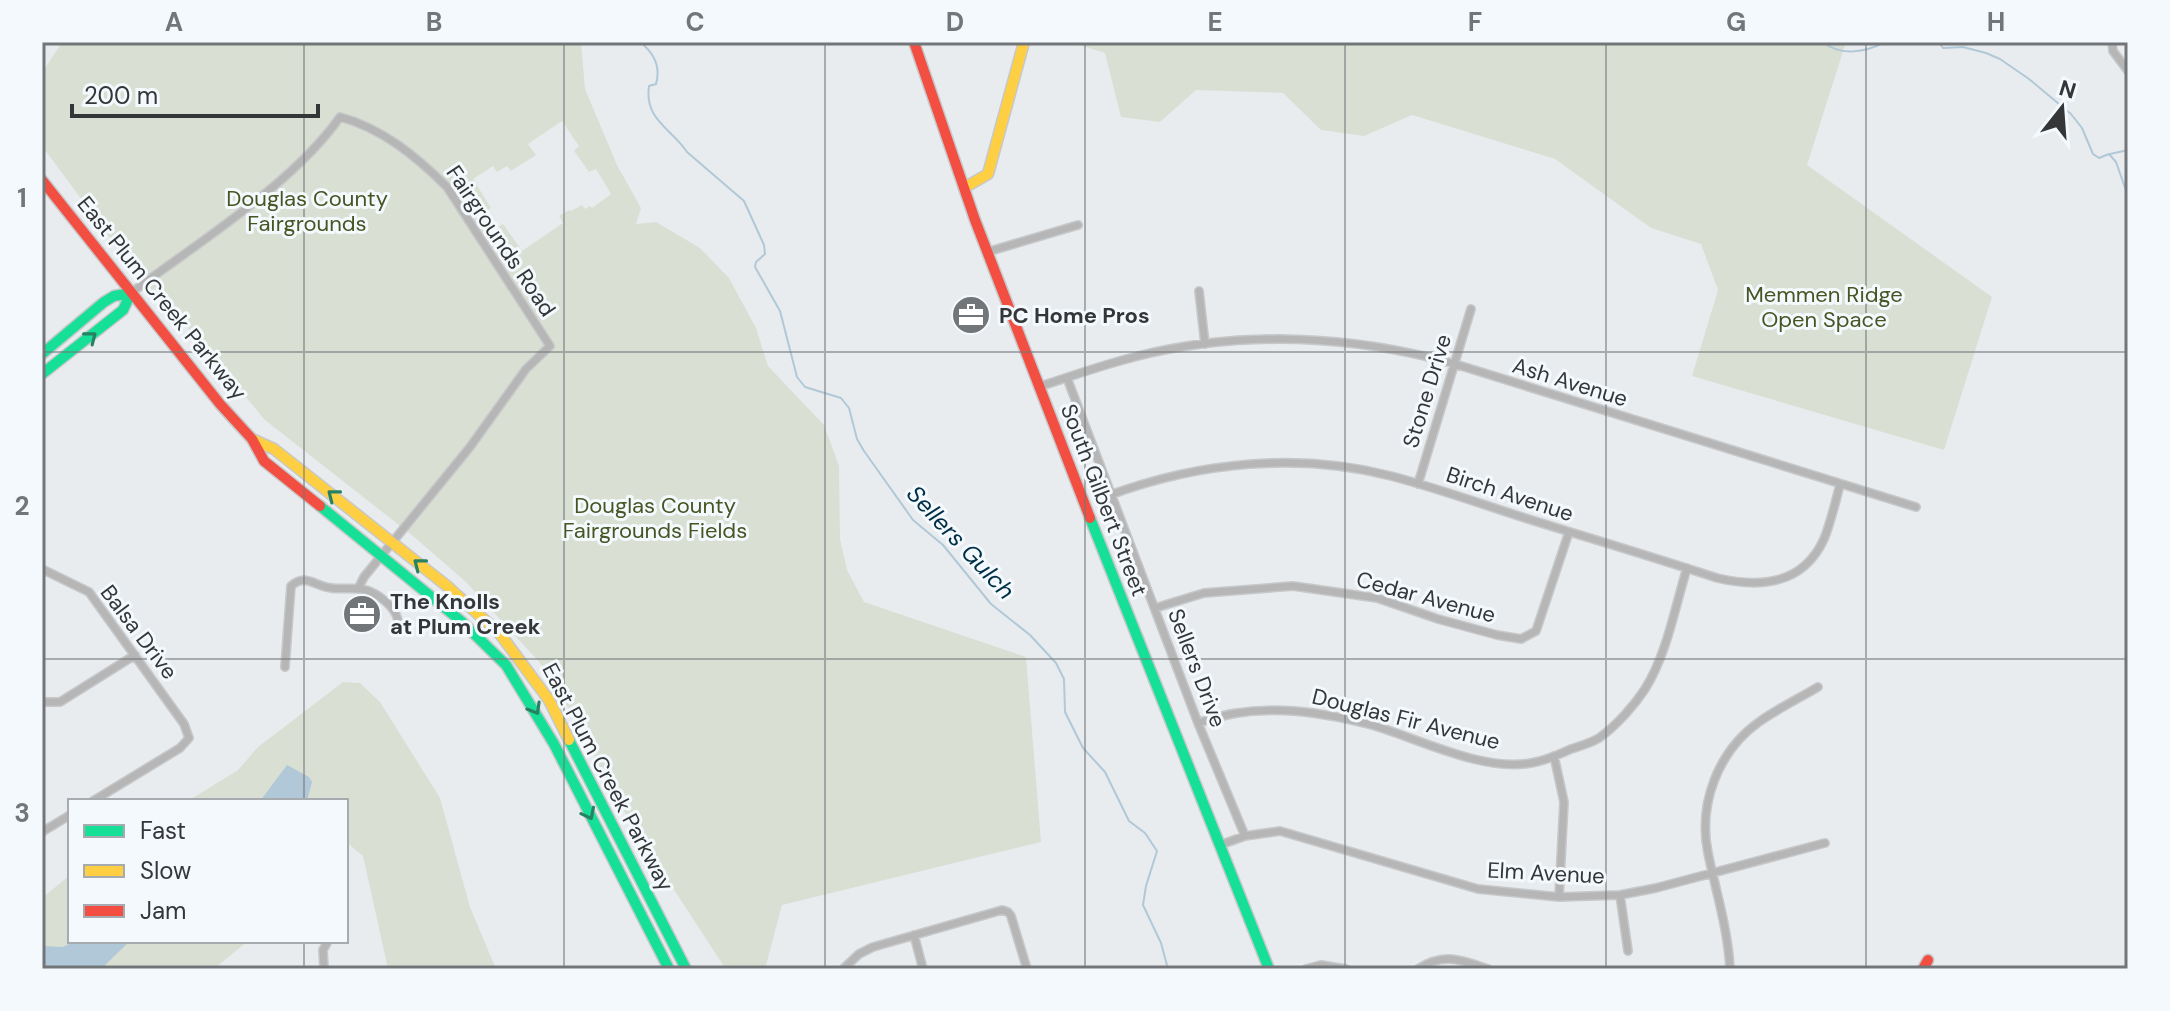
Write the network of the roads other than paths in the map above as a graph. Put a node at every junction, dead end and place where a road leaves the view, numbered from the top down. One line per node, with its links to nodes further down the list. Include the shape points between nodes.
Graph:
1 (914, 42): 6 (main road, South Gilbert Street)
2 (1024, 42): 6 (main road, via 988,174)
3 (2112, 42): 4 (street)
4 (2128, 71)
5 (42, 180): 10 (main road, East Plum Creek Parkway)
6 (964, 188): 8 (main road, South Gilbert Street)
7 (1078, 225): 8 (street)
8 (987, 252): 17 (main road, South Gilbert Street)
9 (1199, 291): 12 (street)
10 (131, 293): 13 (main road, via 104,302); 15 (main road, one-way to 10, via 123,310); 18 (main road, East Plum Creek Parkway); 24 (street, Fairgrounds Road, via 280,180 340,117 381,133 430,170 447,187 550,346 526,369)
11 (1471, 309): 14 (street, Stone Drive)
12 (1205, 344): 14 (street, Ash Avenue, via 1259,339 1351,342); 16 (street, Ash Avenue, via 1139,355)
13 (42, 354)
14 (1455, 364): 19 (street, Stone Drive); 20 (street, Ash Avenue)
15 (42, 374)
16 (1067, 378): 17 (street, Ash Avenue); 21 (street, Sellers Drive)
17 (1038, 387): 42 (main road, South Gilbert Street)
18 (252, 439): 24 (main road, East Plum Creek Parkway, one-way to 18, via 274,449); 25 (main road, East Plum Creek Parkway, via 264,461)
19 (1418, 484): 21 (street, Birch Avenue, via 1351,469 1246,464 1155,479); 23 (street, Birch Avenue)
20 (1840, 485): 22 (street, Ash Avenue); 26 (street, Birch Avenue, via 1825,538 1792,574 1758,585)
21 (1110, 495): 29 (street, Sellers Drive)
22 (1916, 507)
23 (1569, 532): 26 (street, Birch Avenue); 29 (street, Cedar Avenue, via 1536,631 1521,639 1377,598 1293,586 1204,593)
24 (392, 542): 25 (street, Fairgrounds Road); 51 (main road, East Plum Creek Parkway, one-way to 24, via 549,700 527,667 473,608)
25 (381, 555): 28 (street, Fairgrounds Road); 50 (main road, East Plum Creek Parkway, one-way to 50, via 469,627 514,676)
26 (1687, 568): 36 (street, Douglas Fir Avenue, via 1645,689 1598,739)
27 (42, 569): 31 (street, Balsa Drive, via 89,592)
28 (358, 589): 30 (street, via 395,610); 32 (street, via 328,588 304,578 291,586)
29 (1155, 608): 35 (street, Sellers Drive)
30 (398, 628)
31 (135, 655): 34 (street, via 60,702); 37 (street, Balsa Drive, via 189,738)
32 (285, 667)
33 (1818, 687): 43 (street, via 1759,722 1727,755 1706,814)
34 (42, 702)
35 (1198, 723): 36 (street, Douglas Fir Avenue, via 1277,709 1314,712 1475,758 1529,764); 40 (street, Sellers Drive)
36 (1554, 756): 45 (street, via 1564,802)
37 (96, 799)
38 (68, 816): 39 (street)
39 (42, 832)
40 (1245, 836): 42 (street, Elm Avenue); 45 (street, Elm Avenue, via 1280,831 1478,889)
41 (1825, 843): 43 (street, Elm Avenue)
42 (1220, 845): 55 (main road, South Gilbert Street)
43 (1713, 873): 44 (street, Elm Avenue); 60 (street)
44 (1620, 895): 45 (street, Elm Avenue); 48 (street)
45 (1559, 897)
46 (914, 935): 52 (street, via 873,947); 53 (street); 54 (street, via 1002,910 1008,912)
47 (327, 943): 49 (street)
48 (1628, 951)
49 (324, 969)
50 (669, 969)
51 (686, 969)
52 (843, 969)
53 (923, 969)
54 (1027, 969)
55 (1269, 969)
56 (1306, 969): 57 (street)
57 (1346, 969)
58 (1418, 969): 59 (street, via 1443,958)
59 (1488, 969)
60 (1730, 969)

